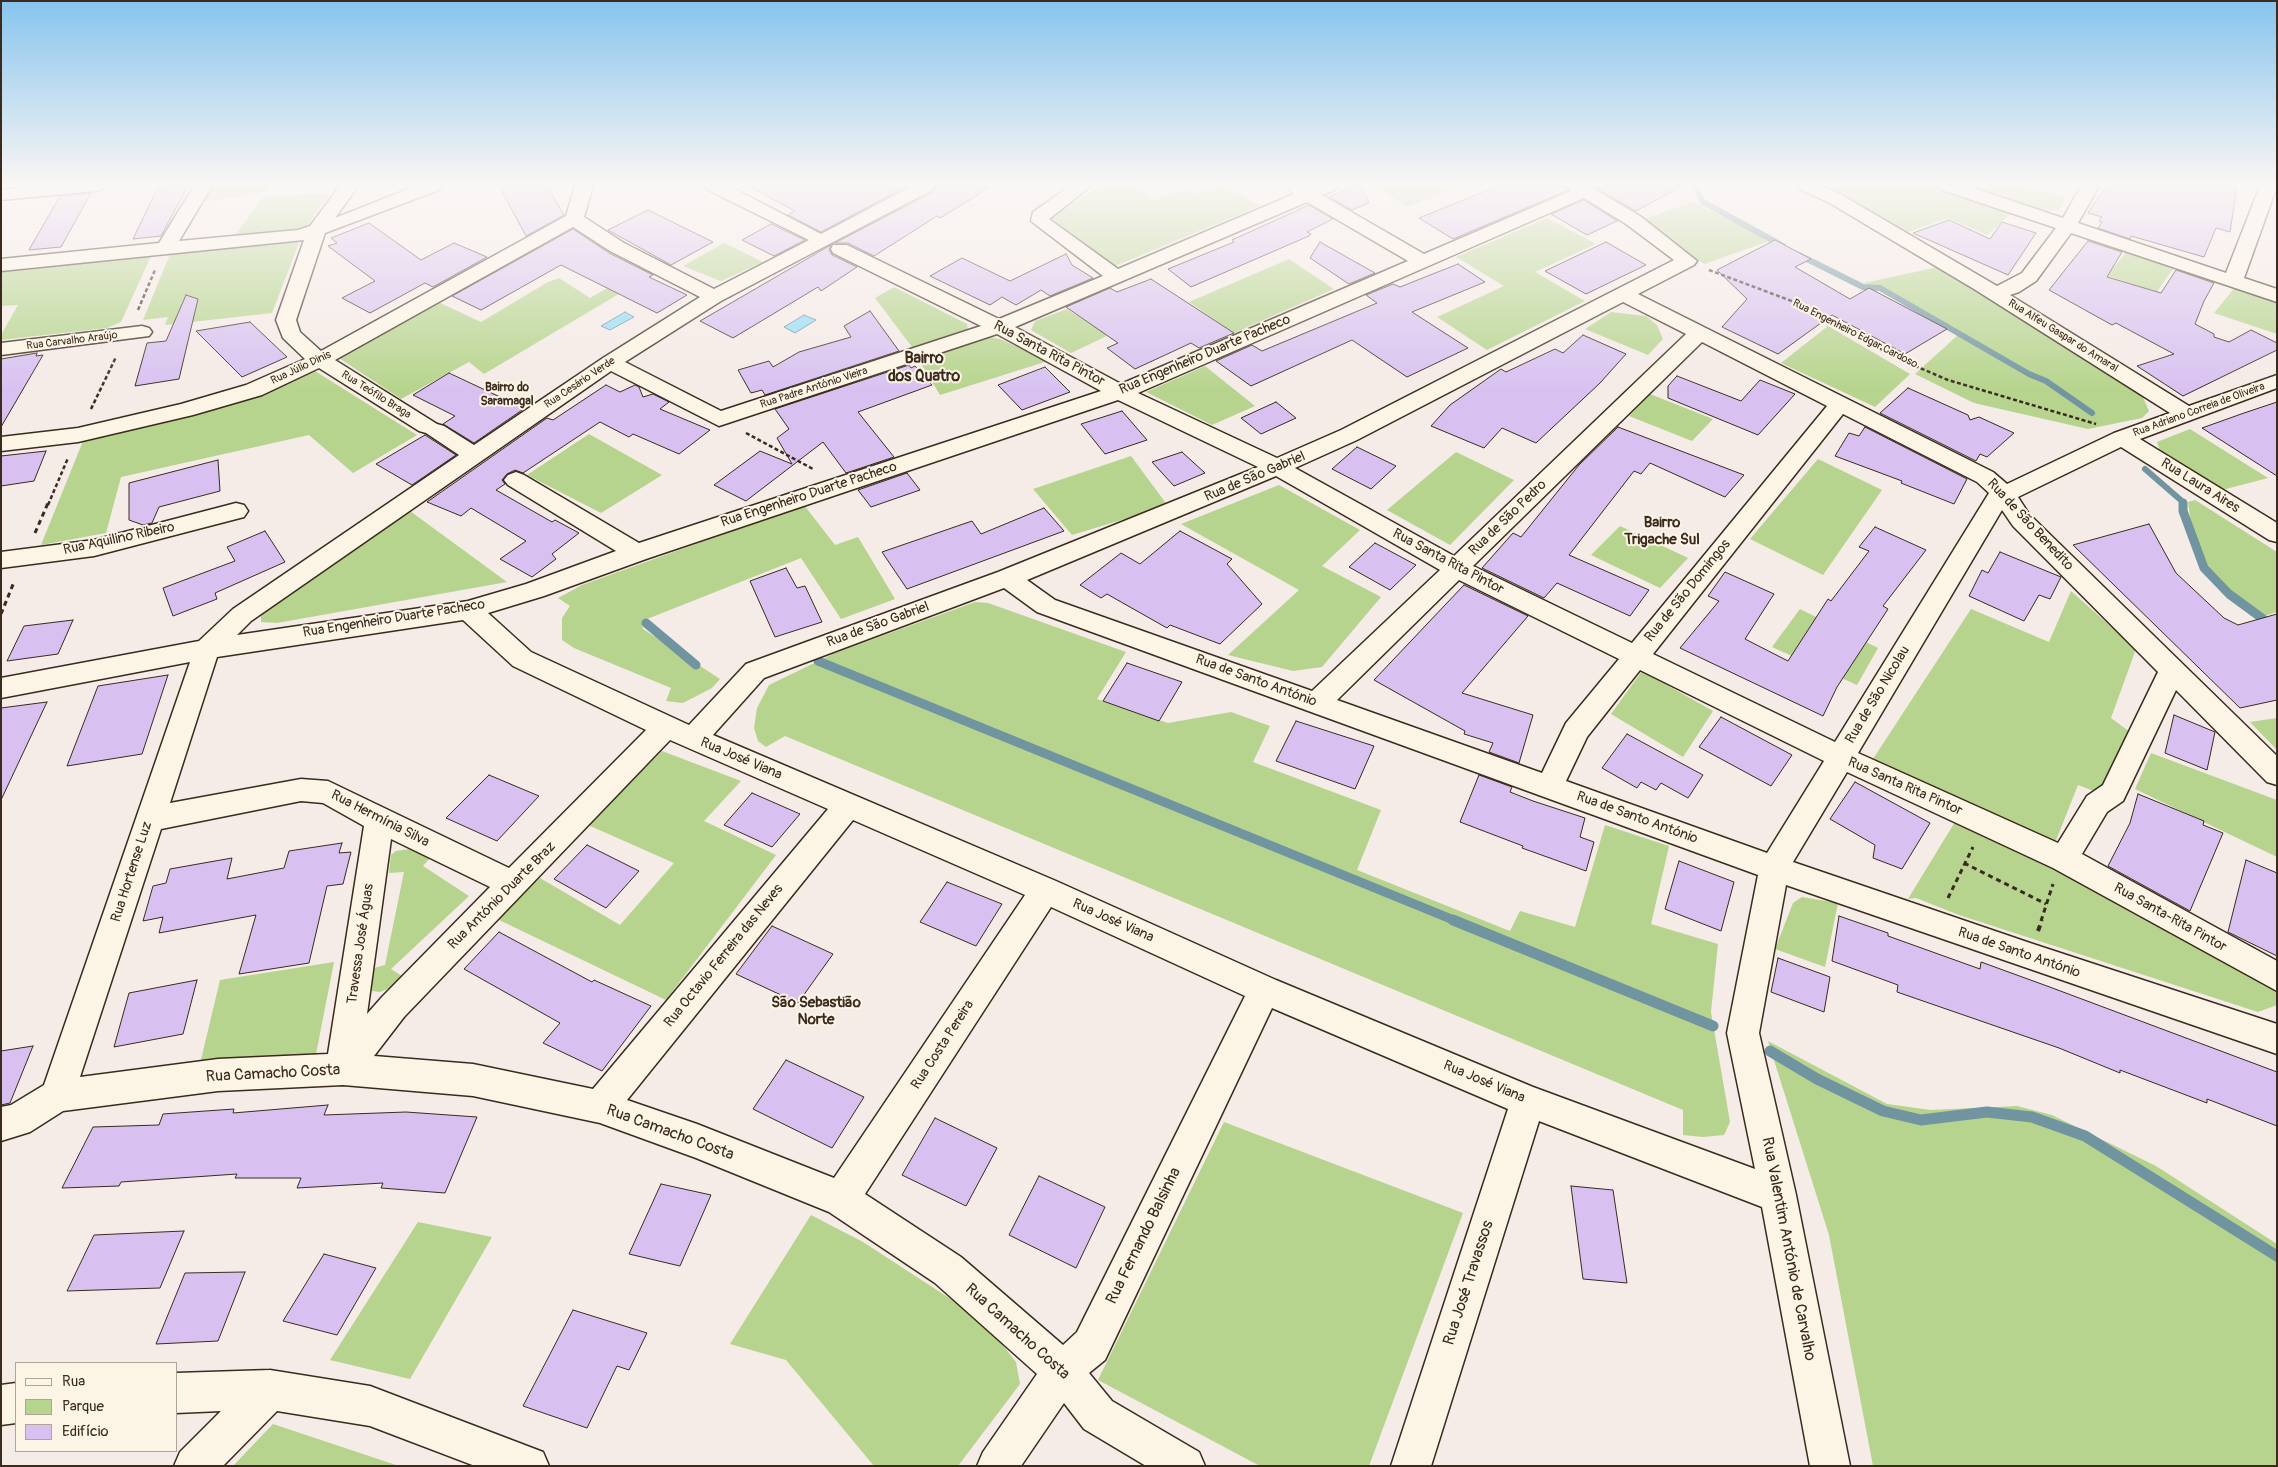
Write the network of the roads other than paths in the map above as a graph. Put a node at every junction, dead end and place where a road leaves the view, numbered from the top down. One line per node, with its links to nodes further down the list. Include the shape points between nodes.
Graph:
1 (119, 254): 17 (street)
2 (308, 254): 28 (street, Rua Teófilo Braga, via 286,320 290,334)
3 (510, 254): 28 (street, Rua Júlio Dinis)
4 (631, 254): 23 (street)
5 (798, 254): 23 (street, Rua Cesário Verde)
6 (852, 254): 24 (street, Rua Santa Rita Pintor)
7 (1086, 254): 18 (street)
8 (1165, 254): 18 (street, Rua Padre António Vieira)
9 (1411, 254): 16 (street)
10 (1436, 254): 16 (street, Rua Engenheiro Duarte Pacheco)
11 (1678, 254): 21 (street, Rua de São Gabriel, via 1687,261)
12 (1930, 254): 20 (street, Rua Alfeu Gaspar do Amaral)
13 (2046, 254): 20 (street, via 2029,277 2012,288)
14 (2155, 254): 19 (street)
15 (2243, 254): 19 (street)
16 (1422, 261): 31 (street, Rua Engenheiro Duarte Pacheco)
17 (1, 266)
18 (1117, 277): 24 (street, Rua Padre António Vieira)
19 (2233, 281): 22 (street)
20 (1995, 293): 33 (street, Rua Alfeu Gaspar do Amaral)
21 (1623, 294): 26 (street, Rua de São Benedito); 37 (street, Rua de São Gabriel, via 1349,435)
22 (2277, 296)
23 (714, 297): 29 (street, Rua Cesário Verde)
24 (999, 327): 29 (street, Rua Padre António Vieira, via 719,419); 31 (street, Rua Santa Rita Pintor)
25 (142, 332): 27 (street, Rua Carvalho Araújo)
26 (1699, 333): 32 (street, Rua de São Benedito); 44 (street, Rua de São Pedro)
27 (1, 349)
28 (320, 360): 35 (street, Rua Júlio Dinis, via 254,390 184,410 78,434); 36 (street, Rua Teófilo Braga)
29 (610, 362): 36 (street, Rua Cesário Verde)
30 (2277, 381): 33 (street, Rua Adriano Correia de Oliveira)
31 (1119, 392): 37 (street, Rua Santa Rita Pintor); 42 (street, Rua Engenheiro Duarte Pacheco)
32 (1840, 404): 39 (street, Rua de São Benedito, via 1985,476); 48 (street, Rua de São Domingos)
33 (2187, 414): 34 (street, Rua Adriano Correia de Oliveira)
34 (2122, 438): 39 (street, Rua de São Nicolau); 41 (street, Rua Laura Aires)
35 (1, 444)
36 (474, 455): 47 (street, Rua Cesário Verde, via 242,615)
37 (1277, 467): 44 (street, Rua Santa Rita Pintor); 45 (street, Rua de São Gabriel)
38 (516, 480): 42 (street)
39 (2003, 493): 49 (street, Rua de São Benedito, via 2022,520); 54 (street, Rua de São Nicolau, via 1991,506)
40 (236, 511): 43 (street, Rua Aquilino Ribeiro, via 94,548)
41 (2277, 534)
42 (637, 552): 46 (street, Rua Engenheiro Duarte Pacheco, via 535,590)
43 (1, 560)
44 (1456, 568): 48 (street, Rua Santa Rita Pintor); 51 (street, Rua de São Pedro)
45 (1007, 578): 51 (street, Rua de Santo António, via 1046,606); 53 (street, Rua de São Gabriel, via 755,671)
46 (468, 610): 47 (street, Rua Engenheiro Duarte Pacheco); 52 (street, Rua José Viana, via 522,659)
47 (207, 649): 50 (street, Rua Engenheiro Duarte Pacheco); 58 (street, Rua Hortense Luz)
48 (1636, 656): 54 (street, Rua Santa Rita Pintor); 56 (street, Rua de São Domingos, via 1576,730)
49 (2172, 670): 55 (street, Rua de São Benedito); 60 (street, via 2113,793 2098,804)
50 (1, 688)
51 (1316, 703): 56 (street, Rua de Santo António)
52 (666, 727): 53 (street, Rua José Viana); 62 (street, Rua António Duarte Braz)
53 (694, 739): 57 (street, Rua José Viana)
54 (1840, 757): 60 (street, Rua Santa Rita Pintor); 61 (street, Rua de São Nicolau)
55 (2277, 774)
56 (1550, 786): 61 (street, Rua de Santo António)
57 (848, 805): 63 (street, Rua José Viana); 71 (street, Rua Octavio Ferreira das Neves)
58 (150, 819): 59 (street, Rua Hermínia Silva, via 301,790 316,790 328,792); 69 (street, Rua Hortense Luz)
59 (379, 820): 62 (street, Rua Hermínia Silva); 68 (street, Travessa José Águas)
60 (2064, 859): 64 (street, Rua Santa-Rita Pintor)
61 (1774, 868): 66 (street, Rua de São Nicolau); 67 (street, Rua de Santo António)
62 (514, 885): 68 (street, Rua António Duarte Braz, via 393,1007)
63 (1045, 890): 65 (street, Rua José Viana); 74 (street, Rua Costa Pereira)
64 (2277, 977)
65 (1265, 990): 70 (street, Rua José Viana); 75 (street, Rua Fernando Balsinha, via 1091,1346)
66 (1742, 1033): 73 (street, Rua Valentim António de Carvalho)
67 (2277, 1039)
68 (343, 1069): 69 (street, Rua Camacho Costa, via 218,1075); 71 (street, Rua Camacho Costa, via 473,1080)
69 (57, 1096): 72 (street, via 18,1120)
70 (1528, 1101): 73 (street, Rua José Viana); 84 (street, Rua José Travassos)
71 (600, 1107): 74 (street, Rua Camacho Costa, via 697,1141)
72 (1, 1124)
73 (1778, 1195): 85 (street, Rua Valentim António de Carvalho)
74 (841, 1199): 75 (street, Rua Camacho Costa, via 948,1270)
75 (1063, 1371): 82 (street, Rua Fernando Balsinha); 83 (street, Rua Camacho Costa, via 1098,1414)
76 (270, 1390): 77 (street); 80 (street); 81 (street, via 370,1406)
77 (178, 1393)
78 (15, 1403): 79 (street)
79 (1, 1405)
80 (194, 1466)
81 (530, 1466)
82 (997, 1466)
83 (1185, 1466)
84 (1411, 1466)
85 (1830, 1466)

